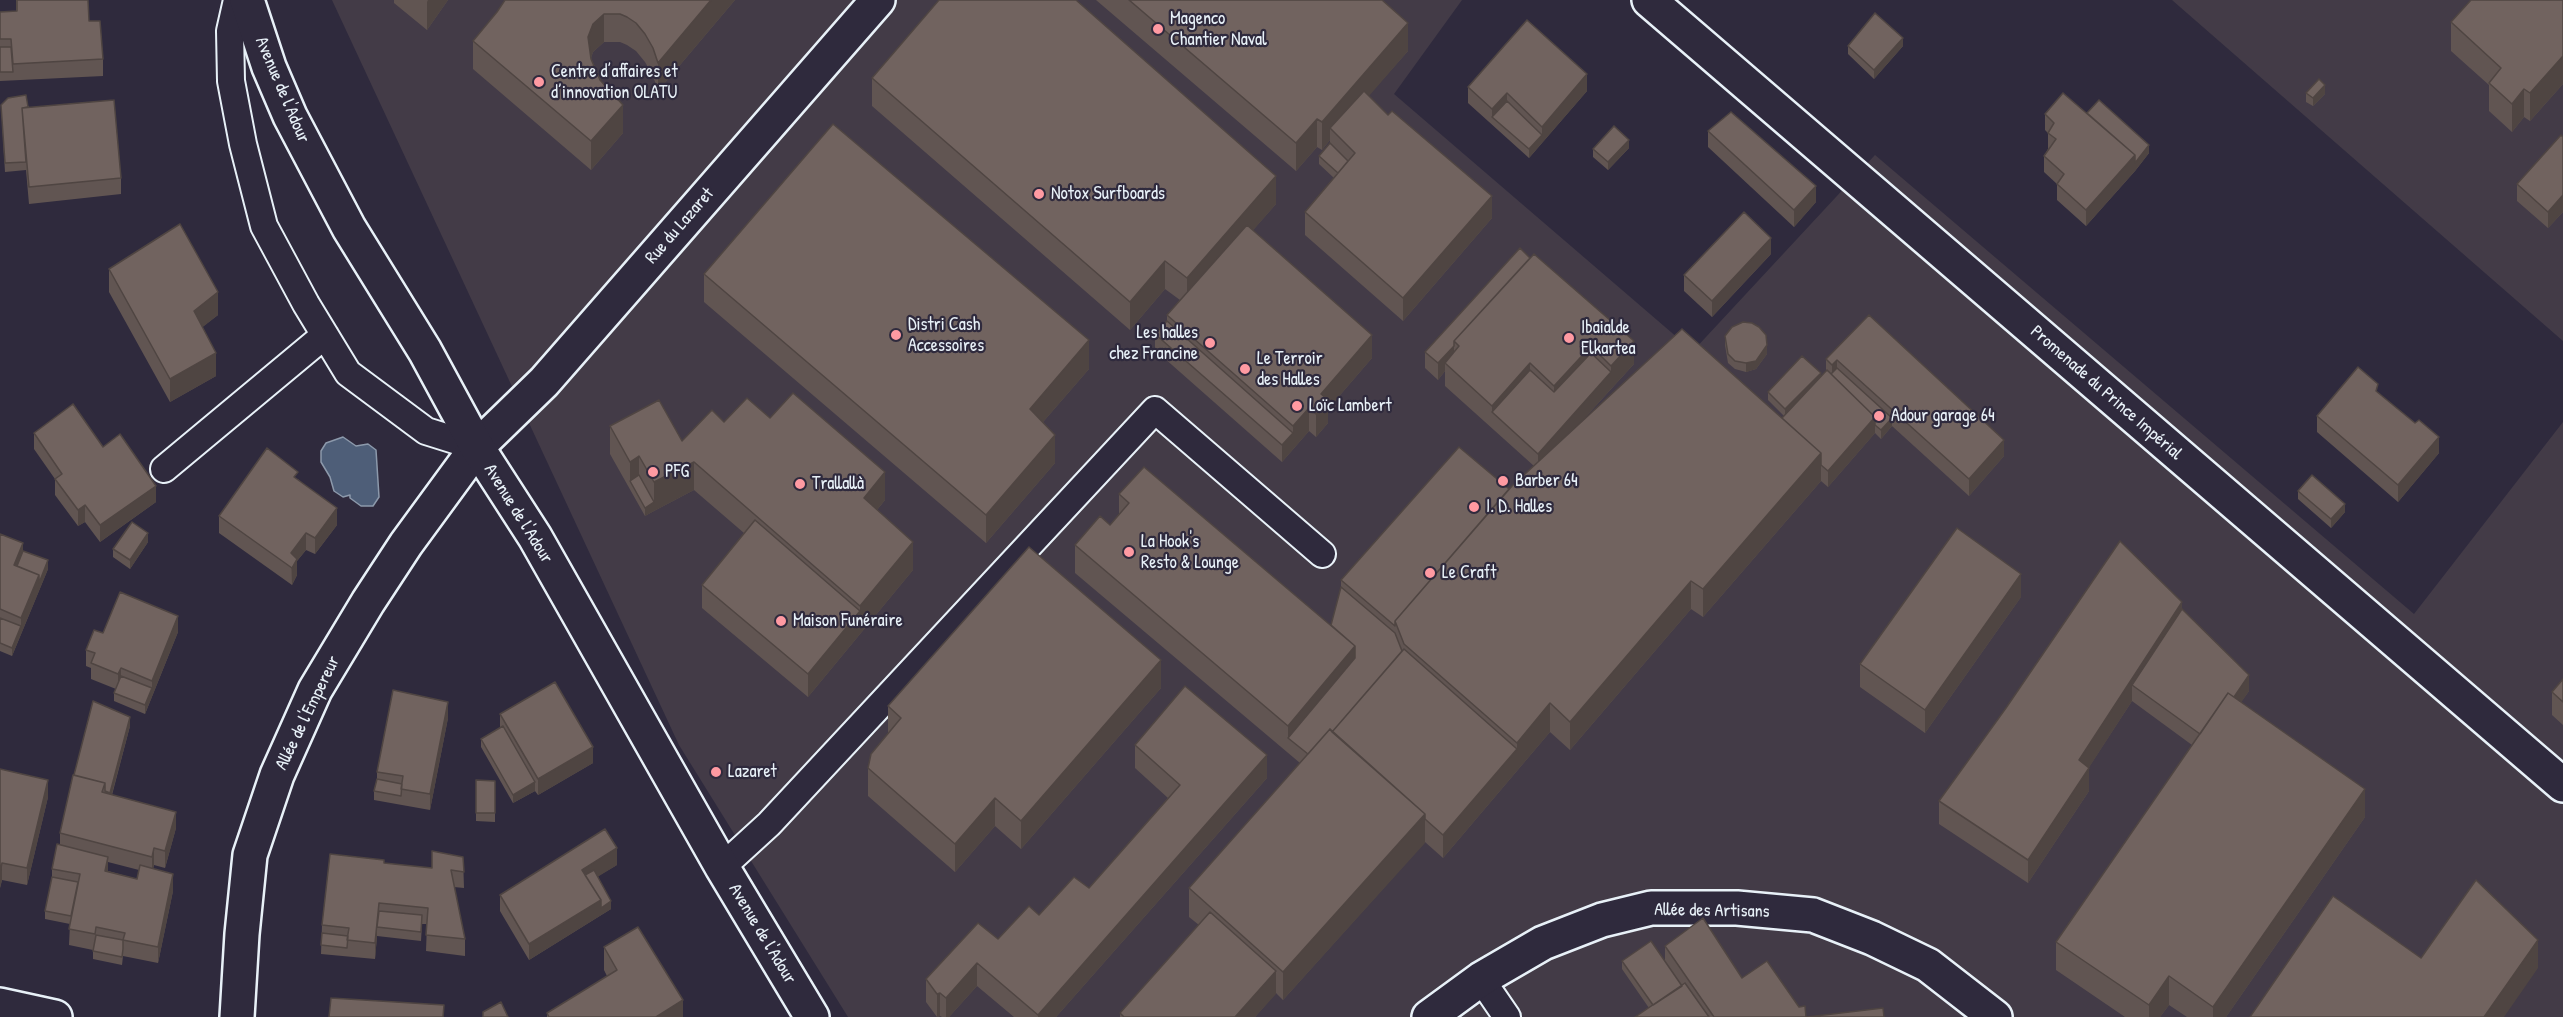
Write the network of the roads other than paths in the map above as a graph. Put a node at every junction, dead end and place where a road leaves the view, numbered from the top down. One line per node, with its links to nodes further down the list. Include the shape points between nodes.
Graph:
1 (237, 0): 5 (lane, via 230,31 231,81 264,226)
2 (247, 0): 6 (street, Avenue de l'Adour, via 290,116 349,228 425,351)
3 (878, 0): 6 (street, Rue du Lazaret, via 544,382)
4 (1648, 0): 9 (street, Promenade du Prince Impérial)
5 (325, 334): 6 (lane, via 348,373 417,425); 7 (lane)
6 (477, 447): 10 (street, Avenue de l'Adour, via 535,537); 14 (street, Allée de l'Empereur, via 368,602 315,690 277,775 250,855)
7 (164, 469)
8 (1322, 554): 10 (lane, via 1155,410 769,824)
9 (2563, 785)
10 (722, 867): 15 (street, Avenue de l'Adour)
11 (1481, 979): 16 (street, Allée des Artisans); 17 (lane); 18 (street, Allée des Artisans, via 1543,943 1602,920 1651,908 1737,908 1813,915 1872,938 1928,965)
12 (0, 1005): 13 (street)
13 (55, 1017)
14 (237, 1017)
15 (812, 1017)
16 (1429, 1017)
17 (1507, 1017)
18 (1995, 1017)

